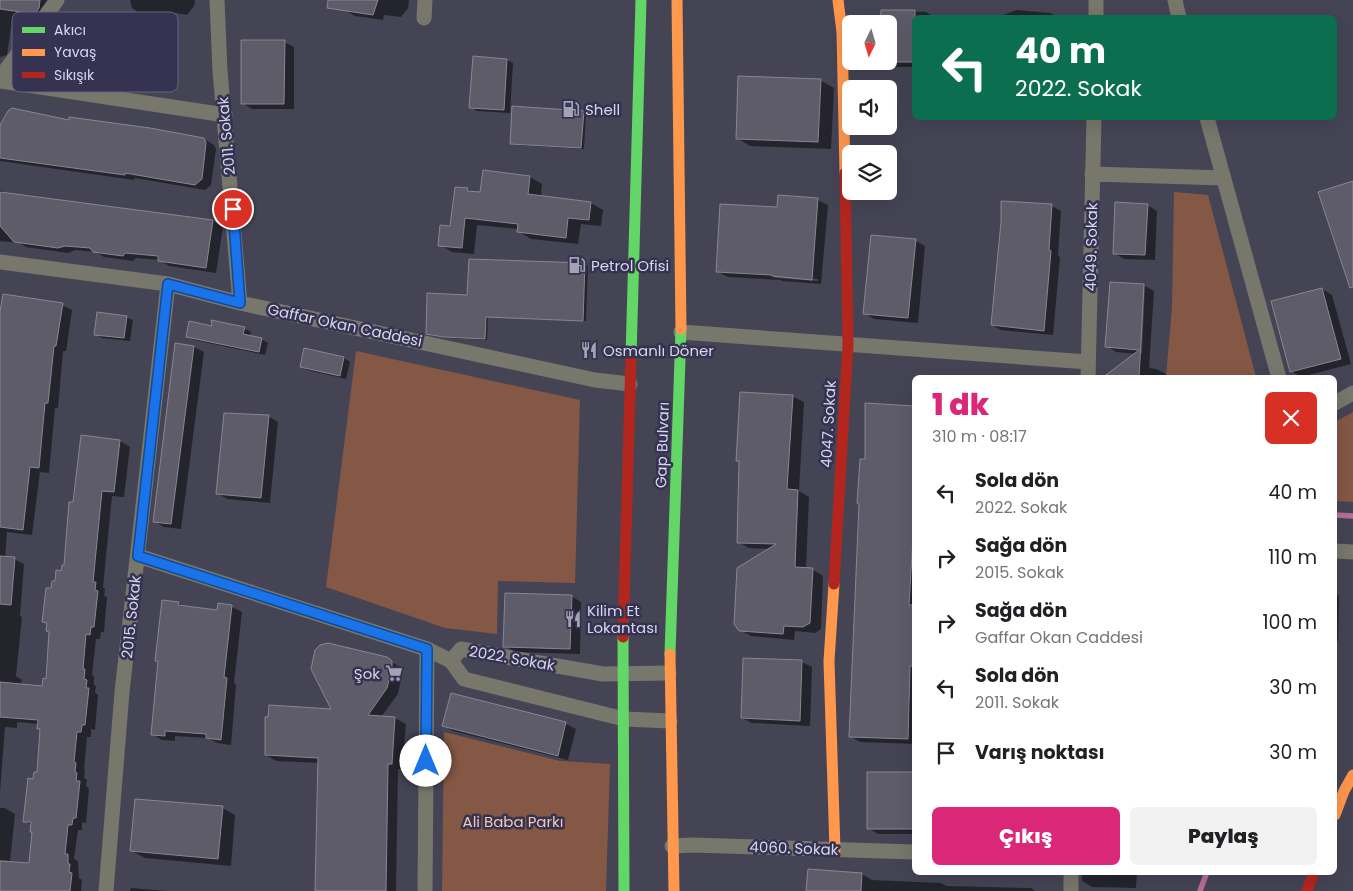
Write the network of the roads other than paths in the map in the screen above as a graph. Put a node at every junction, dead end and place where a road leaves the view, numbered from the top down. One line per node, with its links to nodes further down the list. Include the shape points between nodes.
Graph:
1 (56, 0): 9 (street)
2 (217, 0): 16 (street, 2011. Sokak)
3 (425, 0): 12 (street)
4 (640, 0): 29 (main road)
5 (677, 0): 24 (main road, Gap Bulvarı)
6 (838, 0): 25 (main road, 4047. Sokak, via 842,32)
7 (1096, 0): 10 (street)
8 (1175, 0): 11 (street)
9 (48, 12)
10 (1096, 15)
11 (1178, 15)
12 (424, 18)
13 (12, 63): 14 (street)
14 (0, 80)
15 (77, 92): 16 (street)
16 (225, 115): 23 (street, 2011. Sokak)
17 (1094, 120): 19 (street, 4049. Sokak)
18 (1208, 120): 20 (street)
19 (1092, 174): 20 (street); 26 (street, 4049. Sokak)
20 (1224, 178): 28 (street)
21 (0, 262): 22 (street, Gaffar Okan Caddesi)
22 (168, 284): 23 (street, Gaffar Okan Caddesi); 34 (street, 2015. Sokak)
23 (240, 303): 29 (street, Gaffar Okan Caddesi, via 586,378)
24 (681, 332): 25 (street); 37 (main road, Gap Bulvarı)
25 (848, 344): 26 (street); 44 (main road, 4047. Sokak, via 829,661)
26 (1088, 362): 27 (street, 4049. Sokak)
27 (1088, 375)
28 (1278, 375)
29 (630, 384): 38 (main road)
30 (1353, 393): 31 (street)
31 (1337, 402)
32 (1337, 551): 33 (street)
33 (1353, 552)
34 (138, 556): 35 (street, 2022. Sokak); 48 (street, 2015. Sokak, via 122,692)
35 (427, 649): 36 (street, 2022. Sokak); 49 (street)
36 (451, 662): 38 (street, 2022. Sokak, via 461,649 603,674); 39 (street, via 464,679)
37 (669, 673): 38 (street, 2022. Sokak); 40 (main road, Gap Bulvarı)
38 (624, 674): 39 (main road)
39 (624, 719): 40 (street); 50 (main road)
40 (670, 721): 43 (main road, Gap Bulvarı)
41 (1353, 775): 42 (main road)
42 (1337, 810)
43 (672, 846): 44 (street, 4060. Sokak); 51 (main road, Gap Bulvarı)
44 (835, 850): 45 (street, 4060. Sokak)
45 (912, 852)
46 (1071, 875): 52 (street)
47 (1313, 875): 53 (main road)
48 (106, 891)
49 (425, 891)
50 (624, 891)
51 (674, 891)
52 (1070, 891)
53 (1307, 891)

